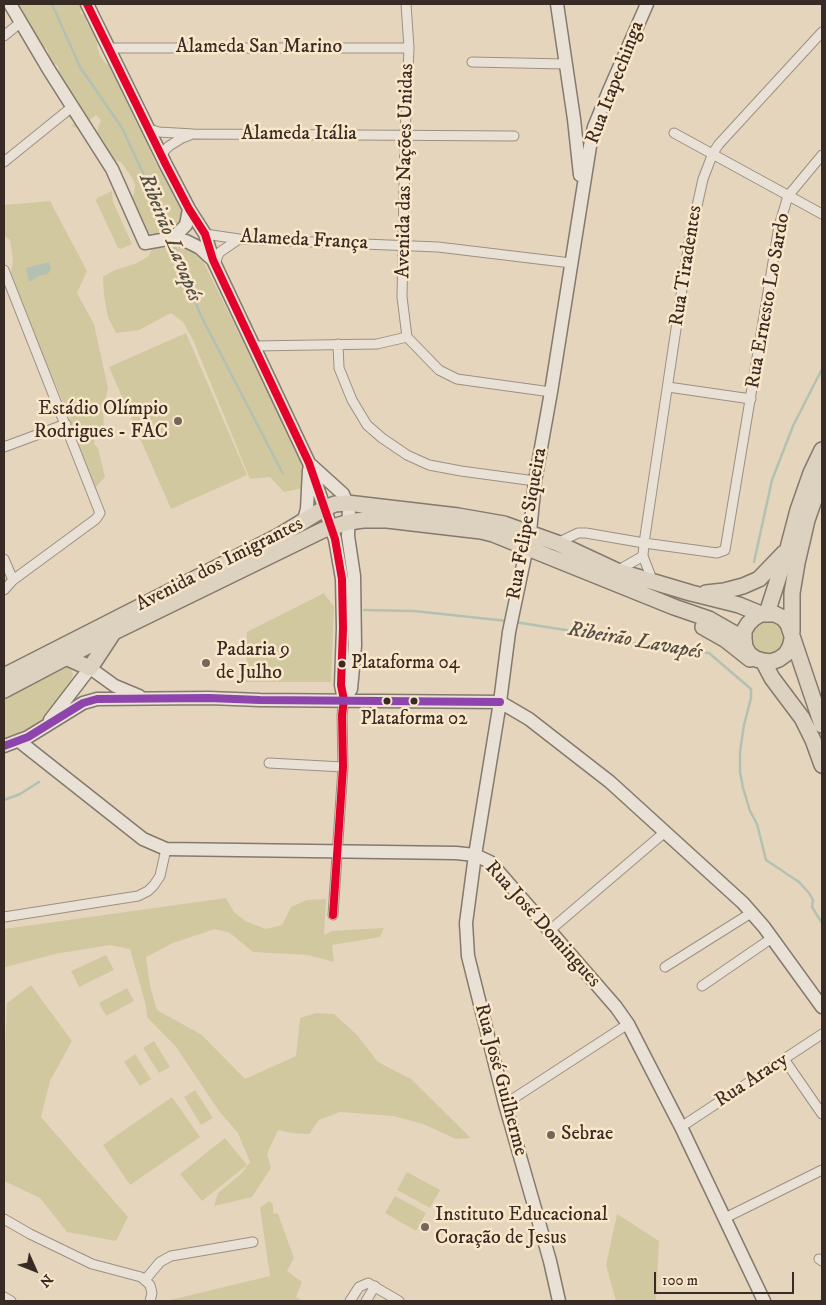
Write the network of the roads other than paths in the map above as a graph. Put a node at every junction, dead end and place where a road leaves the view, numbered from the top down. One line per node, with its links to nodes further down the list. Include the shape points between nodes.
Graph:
1 (10, 4): 6 (street)
2 (88, 4): 9 (street)
3 (406, 4): 10 (street, Avenida das Nações Unidas)
4 (557, 4): 12 (street)
5 (647, 4): 15 (street, Rua Itapechinga)
6 (21, 22): 8 (street); 13 (street)
7 (822, 32): 21 (street, Rua Tiradentes)
8 (4, 36)
9 (109, 48): 10 (street, Alameda San Marino); 16 (street)
10 (409, 48): 19 (street, Avenida das Nações Unidas)
11 (472, 62): 12 (street)
12 (565, 64): 14 (street)
13 (72, 107): 24 (street); 30 (street, via 112,168 145,243)
14 (574, 119): 15 (street); 25 (street)
15 (594, 127): 25 (street, Rua Itapechinga)
16 (149, 129): 18 (street, Alameda Itália); 23 (street)
17 (674, 133): 21 (street)
18 (193, 134): 19 (street, Alameda Itália); 23 (street, Alameda Itália, via 172,144)
19 (405, 135): 20 (street, Alameda Itália); 32 (street, Avenida das Nações Unidas)
20 (514, 136)
21 (713, 153): 26 (street); 40 (street, Rua Tiradentes, via 703,179 691,232)
22 (822, 155): 26 (street, Rua Ernesto Lo Sardo)
23 (162, 157): 27 (street)
24 (4, 162)
25 (582, 193): 34 (street, Rua Felipe Siqueira)
26 (788, 196): 28 (street); 42 (street, Rua Ernesto Lo Sardo, via 779,226)
27 (189, 209): 29 (street); 30 (street, via 186,225)
28 (822, 214)
29 (205, 234): 31 (street, Alameda França); 33 (street)
30 (173, 238): 33 (street, via 200,248)
31 (238, 240): 32 (street, Alameda França); 33 (street, via 220,252)
32 (403, 246): 34 (street, Alameda França); 37 (street, Avenida das Nações Unidas, via 402,297)
33 (214, 262): 39 (street)
34 (571, 263): 41 (street, Rua Felipe Siqueira)
35 (4, 270): 36 (street)
36 (6, 282): 43 (street)
37 (407, 338): 38 (street, via 377,344); 41 (street, via 439,370 457,379)
38 (338, 344): 39 (street); 48 (street, via 339,368 352,400 367,425 382,438 429,465)
39 (254, 346): 46 (street)
40 (668, 387): 42 (street); 55 (street, Rua Tiradentes)
41 (551, 392): 48 (street, Rua Felipe Siqueira)
42 (751, 399): 55 (street, Rua Ernesto Lo Sardo, via 724,552 718,554)
43 (66, 424): 44 (street); 62 (street, via 100,513)
44 (4, 447)
45 (822, 450): 58 (main road, via 811,472)
46 (309, 463): 49 (street, via 343,494); 50 (street); 52 (street, via 307,509)
47 (822, 477): 69 (main road, via 797,563 792,593)
48 (535, 481): 54 (street, Rua Felipe Siqueira)
49 (347, 503): 50 (main road, Avenida dos Imigrantes); 51 (street); 54 (main road, Avenida dos Imigrantes, via 458,516)
50 (325, 508): 52 (main road, Avenida dos Imigrantes); 53 (street)
51 (349, 522): 53 (main road, Avenida dos Imigrantes); 57 (main road, Avenida dos Imigrantes, via 387,520 481,531); 78 (street, via 355,646 351,689)
52 (303, 523): 71 (main road, Avenida dos Imigrantes)
53 (331, 527): 68 (main road, Avenida dos Imigrantes); 78 (street, via 342,579 341,685)
54 (530, 532): 56 (main road, Avenida dos Imigrantes); 57 (street, Rua Felipe Siqueira)
55 (644, 543): 56 (street, via 578,533); 59 (street, Rua Tiradentes)
56 (558, 544): 61 (main road, Avenida dos Imigrantes)
57 (525, 548): 66 (main road, Avenida dos Imigrantes); 79 (street, Rua Felipe Siqueira)
58 (788, 548): 65 (main road, via 759,579 724,591); 67 (main road)
59 (643, 556): 61 (street); 63 (street)
60 (4, 559): 62 (street)
61 (617, 571): 63 (main road, Avenida dos Imigrantes)
62 (13, 580): 64 (street)
63 (653, 582): 65 (main road, Avenida dos Imigrantes)
64 (4, 590)
65 (691, 593): 67 (main road, Avenida dos Imigrantes)
66 (675, 608): 70 (main road, via 709,619); 75 (main road, via 726,640)
67 (764, 614): 69 (main road, Avenida dos Imigrantes, via 783,618); 70 (main road, via 748,624)
68 (114, 632): 71 (main road, Avenida dos Imigrantes); 73 (main road)
69 (792, 635): 72 (main road, via 786,654 771,662); 80 (main road, Avenida dos Imigrantes)
70 (744, 639): 72 (main road, via 750,654)
71 (60, 654): 73 (main road); 74 (main road, Avenida dos Imigrantes); 76 (main road, Avenida dos Imigrantes)
72 (763, 661): 75 (main road)
73 (90, 668): 77 (street, via 115,686); 81 (street)
74 (4, 676)
75 (772, 678): 85 (main road, via 802,718)
76 (4, 690)
77 (144, 698): 78 (street); 81 (street, via 90,700)
78 (344, 700): 79 (street); 86 (street)
79 (500, 702): 87 (street, via 563,744); 90 (street, Rua Felipe Siqueira)
80 (822, 725)
81 (40, 731): 82 (street)
82 (19, 741): 83 (street); 88 (street, Rua José Domingues, via 143,839)
83 (4, 746)
84 (269, 763): 86 (street)
85 (822, 765)
86 (343, 767): 89 (street)
87 (665, 832): 91 (street); 94 (street)
88 (166, 849): 89 (street, Rua José Domingues); 93 (street, via 160,876 154,886 138,896)
89 (337, 852): 90 (street, Rua José Domingues); 92 (street)
90 (475, 855): 94 (street, Rua José Domingues, via 499,871); 102 (street, Rua José Guilherme, via 466,940)
91 (751, 913): 95 (street); 96 (street)
92 (334, 915)
93 (4, 917)
94 (549, 931): 99 (street, Rua José Domingues)
95 (772, 938): 97 (street); 98 (street)
96 (666, 967)
97 (702, 986)
98 (822, 1007)
99 (628, 1024): 102 (street); 104 (street, Rua José Domingues)
100 (822, 1034): 101 (street, Rua Aracy)
101 (784, 1059): 103 (street); 104 (street, Rua Aracy)
102 (505, 1104): 117 (street, Rua José Guilherme)
103 (822, 1114)
104 (681, 1127): 106 (street, Rua José Domingues)
105 (822, 1170): 106 (street)
106 (725, 1218): 118 (street, Rua José Domingues)
107 (4, 1219): 109 (street, via 79,1259)
108 (253, 1242): 109 (street, via 171,1256 160,1262)
109 (146, 1280): 113 (street, via 151,1288)
110 (375, 1286): 114 (street, via 361,1285); 115 (street); 116 (street)
111 (4, 1297): 112 (street)
112 (11, 1301)
113 (150, 1301)
114 (350, 1301)
115 (366, 1301)
116 (400, 1301)
117 (559, 1301)
118 (764, 1301)

